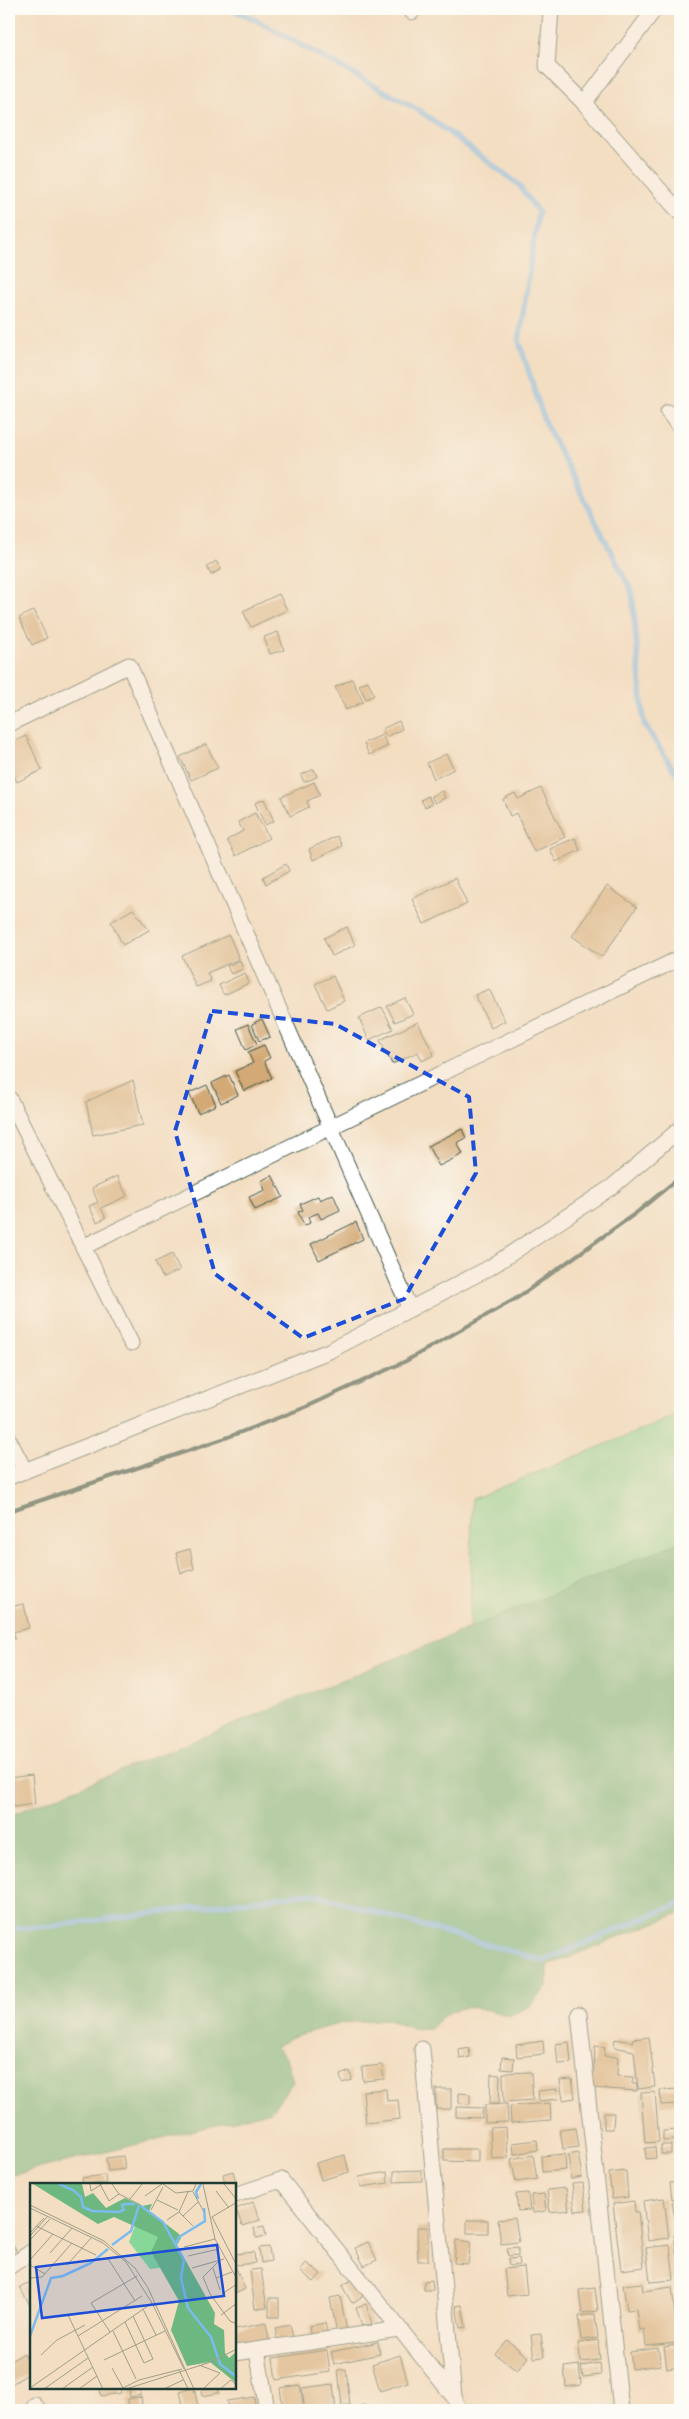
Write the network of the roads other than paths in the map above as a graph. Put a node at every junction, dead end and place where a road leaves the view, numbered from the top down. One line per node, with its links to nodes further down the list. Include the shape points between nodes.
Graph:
1 (551, 9): 3 (street, via 547,66)
2 (655, 9): 3 (street)
3 (584, 103): 4 (street)
4 (680, 213)
5 (668, 412): 6 (street)
6 (680, 427)
7 (9, 724): 10 (street, via 129,665)
8 (680, 958): 10 (street)
9 (9, 1098): 12 (street)
10 (330, 1127): 12 (street); 13 (street)
11 (680, 1130): 13 (street, via 614,1186 490,1268)
12 (83, 1247): 14 (street)
13 (410, 1309): 16 (street, via 328,1351)
14 (131, 1343)
15 (9, 1440): 16 (street)
16 (26, 1471): 17 (street)
17 (9, 1476)
18 (579, 2014): 28 (street)
19 (422, 2049): 26 (street)
20 (236, 2195): 23 (street, via 281,2180)
21 (30, 2253): 22 (street)
22 (9, 2266)
23 (400, 2329): 24 (street); 26 (street)
24 (257, 2350): 25 (street); 27 (street)
25 (236, 2353)
26 (456, 2404)
27 (267, 2410)
28 (620, 2410)

